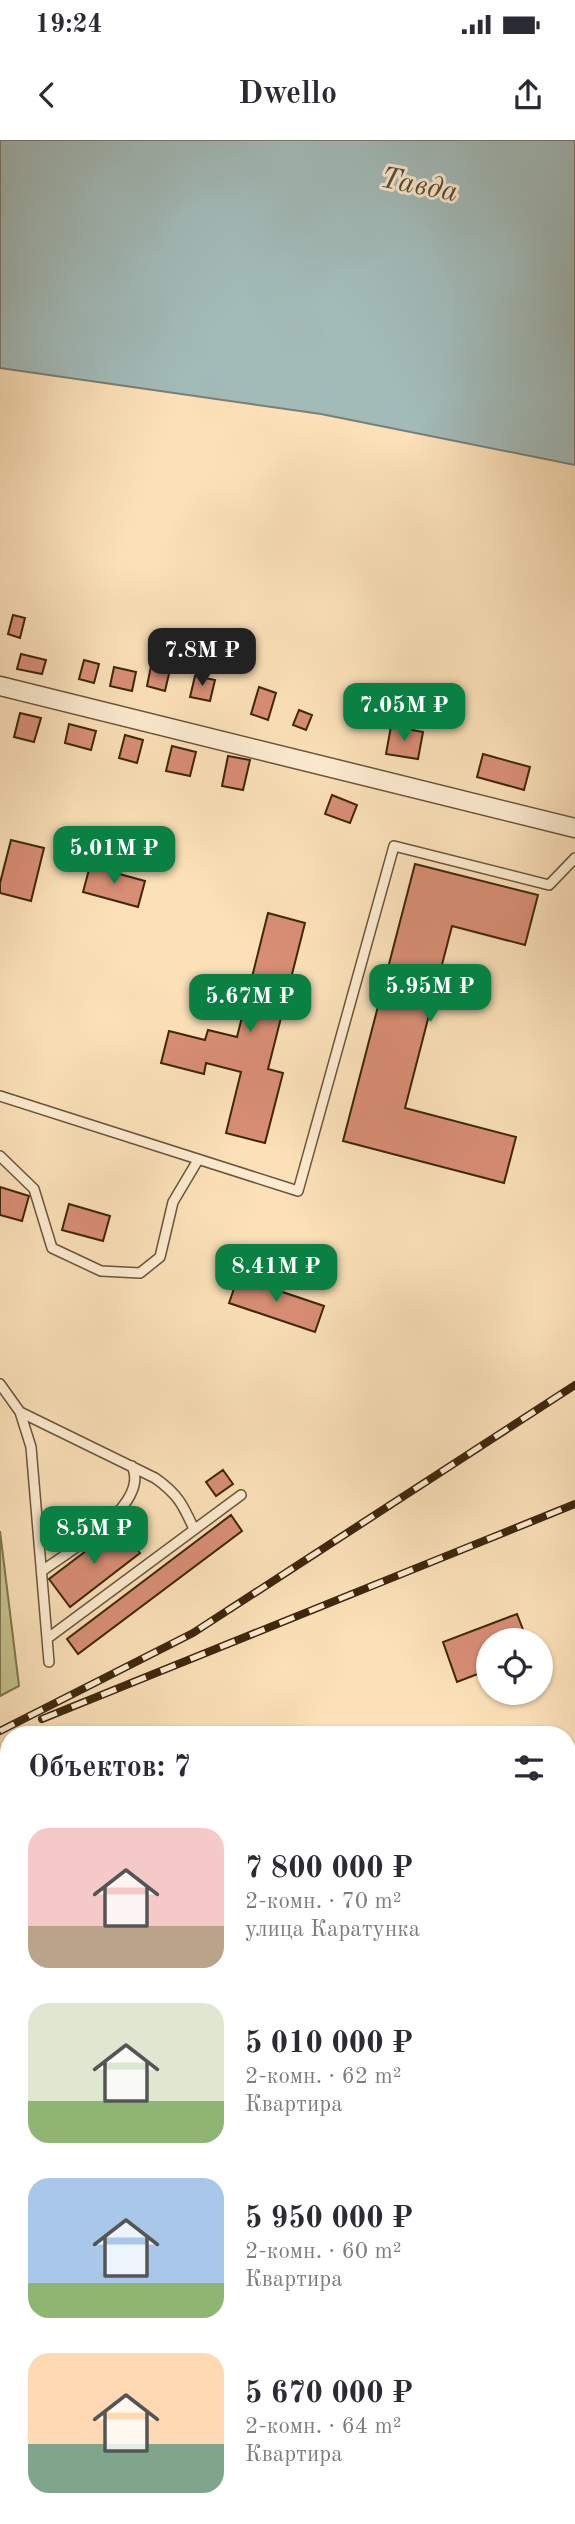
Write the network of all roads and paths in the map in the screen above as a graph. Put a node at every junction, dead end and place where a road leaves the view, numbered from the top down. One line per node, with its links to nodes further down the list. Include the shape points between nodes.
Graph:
1 (0, 686): 2 (street)
2 (575, 828)
3 (575, 858): 6 (lane, via 549,885 394,846 298,1191)
4 (0, 1096): 6 (lane)
5 (0, 1156): 6 (lane, via 34,1189 52,1248 101,1271 140,1273 160,1257 173,1202)
6 (198, 1160)
7 (0, 1384): 8 (lane)
8 (20, 1412): 9 (lane); 12 (lane, via 31,1447)
9 (131, 1465): 11 (lane, via 171,1489); 12 (lane, via 135,1472 130,1499 117,1515)
10 (241, 1495): 11 (lane)
11 (194, 1530): 13 (lane)
12 (43, 1571): 13 (lane)
13 (48, 1638): 14 (lane)
14 (49, 1662)

